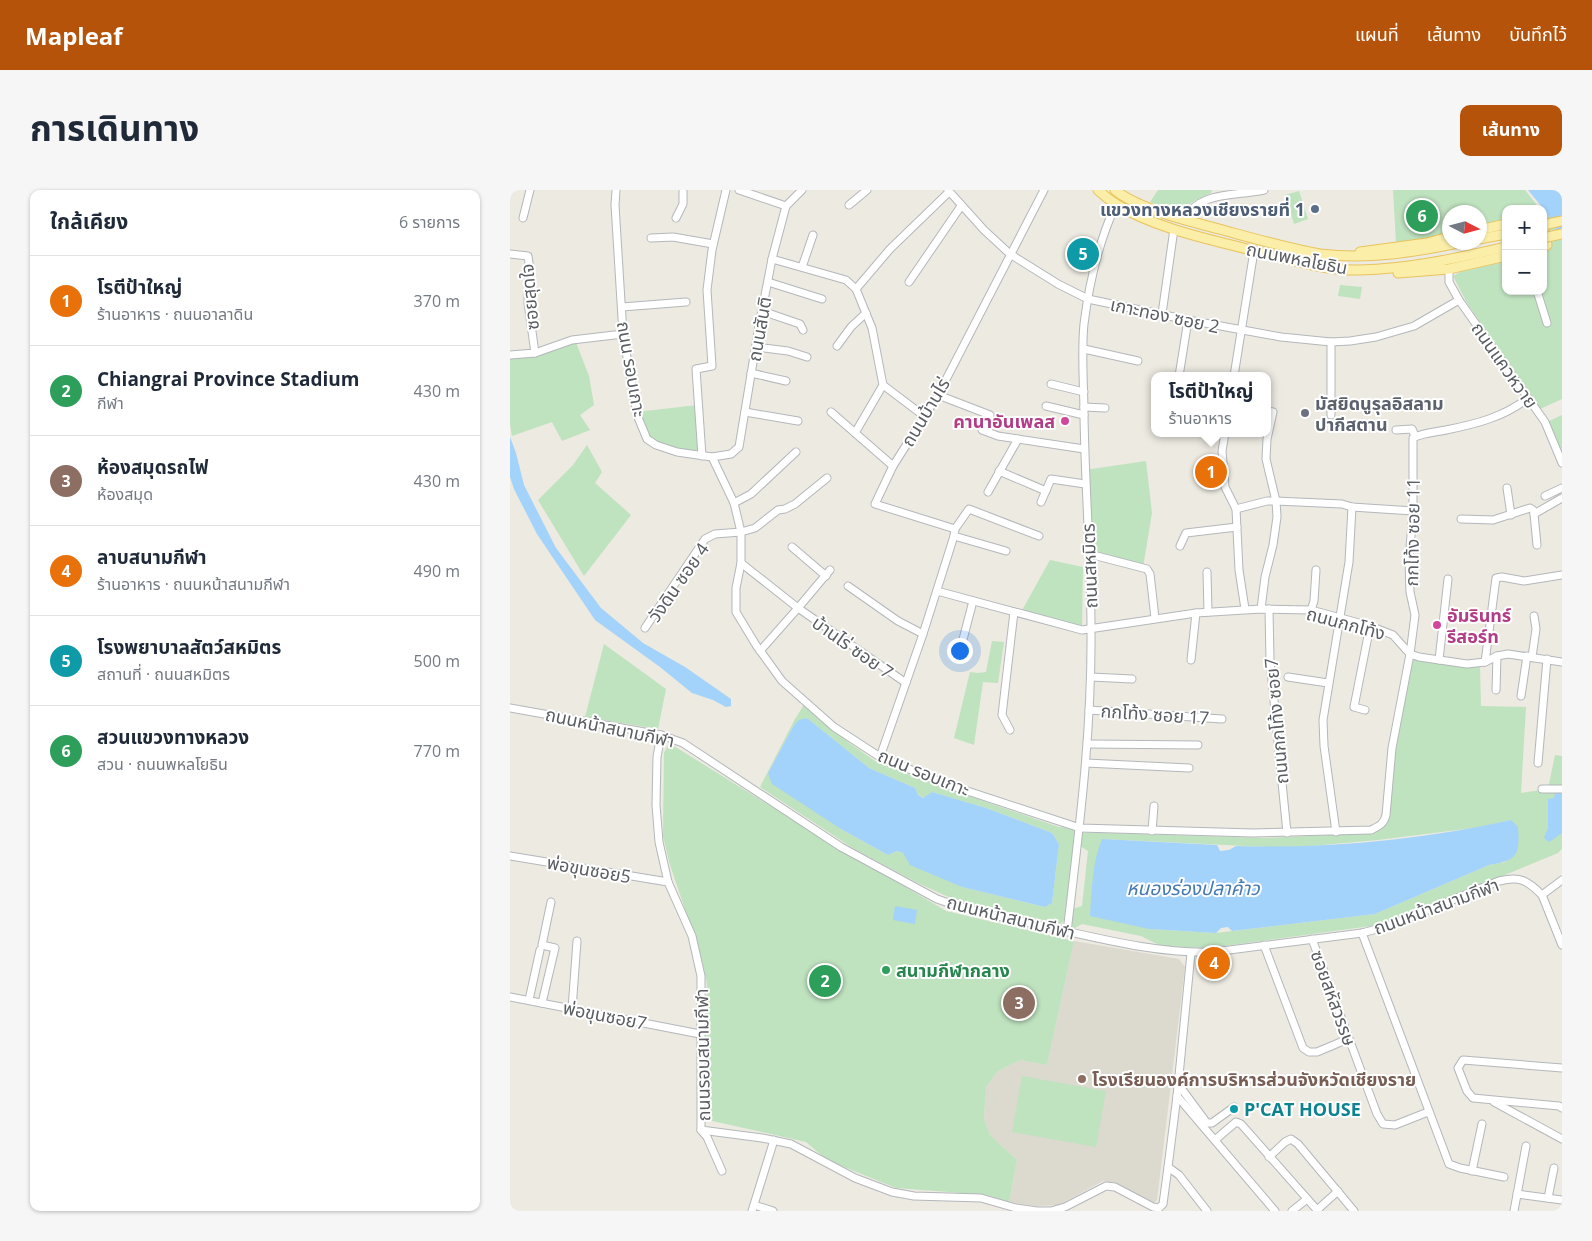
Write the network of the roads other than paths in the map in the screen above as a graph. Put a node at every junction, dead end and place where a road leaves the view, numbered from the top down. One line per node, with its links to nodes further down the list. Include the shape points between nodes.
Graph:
1 (530, 190): 17 (street)
2 (616, 190): 52 (street, ถนน รอบเกาะ)
3 (683, 190): 18 (street, via 684,204)
4 (726, 190): 32 (street)
5 (739, 190): 15 (street)
6 (802, 190): 15 (street)
7 (868, 190): 14 (street)
8 (1044, 190): 37 (street, ถนนบ้านไร่)
9 (1098, 190): 13 (main road, ถนนพหลโยธิน)
10 (1264, 190): 19 (street, via 1212,196 1191,207)
11 (948, 191): 16 (street, เกาะทอง ซอย 2); 46 (street, via 890,249)
12 (1117, 192): 13 (main road); 19 (main road, ถนนพหลโยธิน)
13 (1116, 204): 24 (main road, ถนนพหลโยธิน); 49 (street, ถนนสหมิตร, via 1103,237)
14 (849, 205)
15 (786, 206): 40 (street, ถนนสันติ)
16 (961, 206): 37 (street, เกาะทอง ซอย 2); 45 (street)
17 (523, 218)
18 (676, 218)
19 (1183, 220): 38 (main road, ถนนพหลโยธิน, via 1302,251)
20 (1562, 221): 22 (main road)
21 (1502, 225): 23 (main road)
22 (1547, 226)
23 (1487, 228)
24 (1174, 229): 35 (main road, ถนนพหลโยธิน); 55 (street)
25 (1562, 234): 28 (main road, bridge)
26 (813, 235): 41 (street)
27 (1502, 235): 30 (main road)
28 (1547, 237)
29 (651, 238): 32 (street, via 673,237)
30 (1487, 238)
31 (1442, 239): 38 (main road)
32 (713, 244): 94 (street, via 707,290 712,366 696,368)
33 (1442, 246): 38 (main road, ถนนพหลโยธิน, via 1410,253)
34 (1502, 248): 43 (main road, ถนนพหลโยธิน, via 1440,262)
35 (1254, 250): 43 (main road, ถนนพหลโยธิน, via 1327,268); 59 (street)
36 (510, 254): 65 (street, ซอยสุดใจ, via 528,256 528,304)
37 (1010, 254): 49 (street, เกาะทอง ซอย 2); 76 (street, ถนนบ้านไร่)
38 (1348, 256)
39 (1502, 257): 42 (main road)
40 (772, 259): 41 (street); 44 (street, ถนนสันติ)
41 (802, 267): 46 (street, via 846,280)
42 (1449, 269): 43 (main road, via 1406,273); 50 (street, ถนนแควหวาย, via 1449,282)
43 (1360, 270)
44 (768, 282): 48 (street); 53 (street, ถนนสันติ)
45 (909, 282)
46 (856, 289): 54 (street)
47 (1538, 295): 57 (street)
48 (822, 299)
49 (1088, 299): 55 (street, เกาะทอง ซอย 2); 64 (street, ถนนสหมิตร)
50 (1460, 300): 61 (street, เกาะทอง ซอย 2, via 1414,326 1376,337); 77 (street, ถนนแควหวาย)
51 (686, 302): 52 (street)
52 (622, 307): 60 (street, ถนน รอบเกาะ)
53 (762, 311): 58 (street, via 800,324); 63 (street, ถนนสันติ)
54 (866, 313): 62 (street); 74 (street)
55 (1162, 314): 56 (street, เกาะทอง ซอย 2)
56 (1188, 320): 59 (street, เกาะทอง ซอย 2); 69 (street)
57 (1547, 323)
58 (803, 330)
59 (1242, 331): 61 (street, เกาะทอง ซอย 2); 70 (street)
60 (623, 334): 65 (street, via 572,340); 94 (street, ถนน รอบเกาะ, via 637,416 647,439 677,452)
61 (1330, 342): 83 (street)
62 (837, 346)
63 (756, 347): 67 (street); 71 (street, ถนนสันติ)
64 (1084, 350): 68 (street); 75 (street, ถนนสหมิตร)
65 (535, 353): 66 (street)
66 (510, 355)
67 (807, 356)
68 (1138, 361)
69 (1180, 372)
70 (1235, 372)
71 (752, 373): 72 (street); 81 (street, ถนนสันติ)
72 (786, 381)
73 (1051, 384): 75 (street)
74 (883, 385): 84 (street); 87 (street)
75 (1084, 392): 80 (street, ถนนสหมิตร)
76 (938, 395): 84 (street, ถนนบ้านไร่); 91 (street, via 990,415 982,430)
77 (1528, 398): 90 (street, via 1498,417); 96 (street, ถนนแควหวาย, via 1545,422)
78 (1046, 406): 80 (street)
79 (1105, 408): 80 (street)
80 (1084, 411): 92 (street, ถนนสหมิตร)
81 (745, 412): 85 (street); 95 (street, ถนนสันติ, via 739,447 731,454)
82 (831, 412): 87 (street)
83 (1331, 415)
84 (924, 416): 97 (street, ถนนบ้านไร่)
85 (798, 421)
86 (1396, 430): 90 (street, via 1412,429)
87 (855, 433): 97 (street)
88 (1224, 437): 111 (street, via 1222,451 1225,487)
89 (1267, 437): 107 (street, ถนนกกโท้ง ซอย7, via 1266,459)
90 (1414, 438): 112 (street, กกโท้ง ซอย 11)
91 (1018, 439): 92 (street); 98 (street)
92 (1084, 448): 100 (street, ถนนสหมิตร)
93 (796, 452): 108 (street, via 751,494)
94 (702, 456): 95 (street, ถนน รอบเกาะ)
95 (712, 457): 108 (street, ถนน รอบเกาะ)
96 (1562, 463)
97 (893, 466): 118 (street, ถนนบ้านไร่, via 875,504)
98 (999, 471): 103 (street); 104 (street)
99 (827, 478): 117 (street, via 795,504 778,510 755,528)
100 (1085, 484): 103 (street, via 1051,479); 124 (street, ถนนสหมิตร)
101 (1507, 488): 114 (street)
102 (1562, 488): 105 (street)
103 (1046, 491): 109 (street)
104 (988, 492)
105 (1545, 496)
106 (1562, 498): 113 (street)
107 (1276, 501): 110 (street); 111 (street); 135 (street, ถนนกกโท้ง ซอย7, via 1273,545 1265,577)
108 (734, 502): 117 (street, ถนน รอบเกาะ)
109 (1041, 502)
110 (1352, 507): 112 (street); 142 (street, via 1349,562)
111 (1236, 509): 116 (street)
112 (1413, 511): 149 (street, กกโท้ง ซอย 11, via 1409,560 1415,615)
113 (1534, 514): 114 (street, via 1530,508); 120 (street)
114 (1511, 515): 115 (street, via 1493,520)
115 (1461, 519)
116 (1237, 527): 121 (street, via 1186,533); 134 (street)
117 (741, 532): 125 (street, ถนน รอบเกาะ); 144 (street, วังดิน ซอย 4, via 715,534 705,539)
118 (954, 532): 119 (street, via 969,509); 123 (street); 131 (street)
119 (1039, 536)
120 (1537, 545)
121 (1180, 546)
122 (792, 547): 133 (street, via 828,573)
123 (1006, 552)
124 (1089, 554): 141 (street, via 1147,569); 145 (street, ถนนสหมิตร)
125 (741, 563): 133 (street); 148 (street, ถนน รอบเกาะ, via 736,612)
126 (1316, 570): 136 (street)
127 (1207, 572): 139 (street)
128 (1562, 575): 155 (street, via 1524,581 1496,578)
129 (1448, 579): 154 (street)
130 (848, 586): 146 (street, via 898,621)
131 (937, 591): 132 (street); 146 (street)
132 (973, 601): 137 (street); 147 (street)
133 (798, 608): 148 (street, บ้านไร่ ซอย 7); 160 (street, บ้านไร่ ซอย 7)
134 (1245, 609): 135 (street, ถนนกกโท้ง); 139 (street, ถนนกกโท้ง)
135 (1265, 609): 136 (street, ถนนกกโท้ง); 182 (street, ถนนกกโท้ง ซอย7)
136 (1311, 610): 142 (street, ถนนกกโท้ง)
137 (1014, 612): 145 (street); 168 (street, via 1002,715)
138 (1196, 612): 139 (street, ถนนกกโท้ง); 141 (street, ถนนกกโท้ง); 153 (street)
139 (1208, 612)
140 (1534, 616): 151 (street, via 1536,629)
141 (1155, 618): 145 (street, ถนนกกโท้ง)
142 (1339, 618): 143 (street, ถนนกกโท้ง); 161 (street)
143 (1370, 626): 149 (street, ถนนกกโท้ง, via 1393,635); 166 (street, via 1354,707)
144 (645, 628)
145 (1091, 630): 157 (street, ถนนสหมิตร)
146 (923, 634): 160 (street)
147 (962, 648)
148 (760, 651): 172 (street, ถนน รอบเกาะ, via 782,680 834,727)
149 (1410, 654): 154 (street); 181 (street, กกโท้ง ซอย 11, via 1392,748 1384,820 1371,830)
150 (1497, 656): 151 (street); 155 (street); 162 (street)
151 (1530, 657): 152 (street); 163 (street)
152 (1547, 659): 156 (street); 174 (street)
153 (1192, 660)
154 (1439, 660): 155 (street, via 1467,664)
155 (1485, 662)
156 (1562, 662)
157 (1091, 677): 159 (street); 165 (street, ถนนสหมิตร)
158 (1288, 677): 161 (street)
159 (1132, 679)
160 (906, 683): 172 (street)
161 (1328, 684): 181 (street, via 1323,732)
162 (1496, 690)
163 (1521, 696)
164 (510, 708): 169 (street, ถนนหน้าสนามกีฬา)
165 (1089, 710): 167 (street, กกโท้ง ซอย 17); 170 (street, ถนนสหมิตร)
166 (1365, 710)
167 (1222, 719)
168 (1010, 730)
169 (661, 735): 185 (street, ถนนรอบสนามกีฬา, via 656,805 659,842); 188 (street, ถนนหน้าสนามกีฬา, via 684,743 841,847 937,898 972,911)
170 (1088, 744): 171 (street); 173 (street, ถนนสหมิตร)
171 (1198, 745)
172 (880, 757): 179 (street, ถนน รอบเกาะ)
173 (1086, 763): 175 (street); 179 (street, ถนนสหมิตร)
174 (1538, 763)
175 (1189, 768)
176 (1542, 789): 177 (street)
177 (1562, 789)
178 (1154, 806): 180 (street)
179 (1080, 828): 180 (street, ถนน รอบเกาะ); 188 (street, ถนนสหมิตร)
180 (1152, 831): 182 (street, ถนน รอบเกาะ)
181 (1336, 832): 182 (street, ถนน รอบเกาะ)
182 (1287, 833)
183 (510, 856): 185 (street, พ่อขุนซอย5)
184 (1562, 880): 186 (street)
185 (668, 882): 200 (street, ถนนรอบสนามกีฬา, via 692,936 701,976)
186 (1542, 895): 189 (street, ถนนหน้าสนามกีฬา, via 1529,882 1514,878 1499,881 1388,926); 193 (street)
187 (551, 902): 198 (street, via 542,945 555,948)
188 (1067, 932): 195 (street, ถนนหน้าสนามกีฬา)
189 (1362, 933): 190 (street, ถนนหน้าสนามกีฬา); 208 (street)
190 (1312, 939): 192 (street, ถนนหน้าสนามกีฬา); 201 (street, ซอยสหัสวรรษ)
191 (577, 941): 199 (street)
192 (1264, 944): 195 (street, ถนนหน้าสนามกีฬา); 201 (street, via 1302,1048 1318,1052)
193 (1562, 946)
194 (540, 950): 197 (street)
195 (1191, 953): 203 (street, ถนนรอบสนามกีฬา)
196 (510, 997): 197 (street, พ่อขุนซอย7)
197 (529, 1000): 198 (street, พ่อขุนซอย7)
198 (542, 1003): 199 (street, พ่อขุนซอย7)
199 (572, 1009): 200 (street, พ่อขุนซอย7)
200 (700, 1034): 210 (street, ถนนรอบสนามกีฬา)
201 (1348, 1038): 208 (street, ซอยสหัสวรรษ, via 1383,1124 1395,1125)
202 (1562, 1068): 205 (street, via 1463,1060 1458,1068 1467,1091 1473,1098)
203 (1178, 1084): 204 (street, ถนนรอบสนามกีฬา); 206 (street, via 1207,1124)
204 (1177, 1096): 213 (street); 216 (street, ถนนรอบสนามกีฬา)
205 (1490, 1100): 207 (street); 211 (street)
206 (1234, 1107)
207 (1562, 1108)
208 (1428, 1112): 219 (street, via 1449,1164)
209 (1482, 1124): 219 (street)
210 (701, 1130): 212 (street, ถนนรอบสนามกีฬา); 218 (street)
211 (1562, 1139)
212 (774, 1140): 226 (street); 227 (street, ถนนรอบสนามกีฬา, via 791,1144 855,1178 892,1192 914,1196 981,1198 1037,1211 1065,1207 1106,1186)
213 (1215, 1140): 215 (street, via 1236,1122); 231 (street)
214 (1526, 1146): 222 (street)
215 (1269, 1157): 221 (street, via 1291,1139); 223 (street)
216 (1168, 1167): 227 (street, ถนนรอบสนามกีฬา); 230 (street, via 1179,1175)
217 (1554, 1168): 224 (street)
218 (722, 1171)
219 (1472, 1171): 220 (street)
220 (1504, 1177)
221 (1338, 1190): 228 (street); 233 (street)
222 (1517, 1194): 224 (street); 234 (street)
223 (1307, 1198): 228 (street); 232 (street)
224 (1548, 1198): 225 (street)
225 (1562, 1200)
226 (753, 1208): 229 (street)
227 (1160, 1210)
228 (1317, 1210)
229 (773, 1211)
230 (1207, 1211)
231 (1275, 1211)
232 (1292, 1211)
233 (1354, 1211)
234 (1514, 1211)

